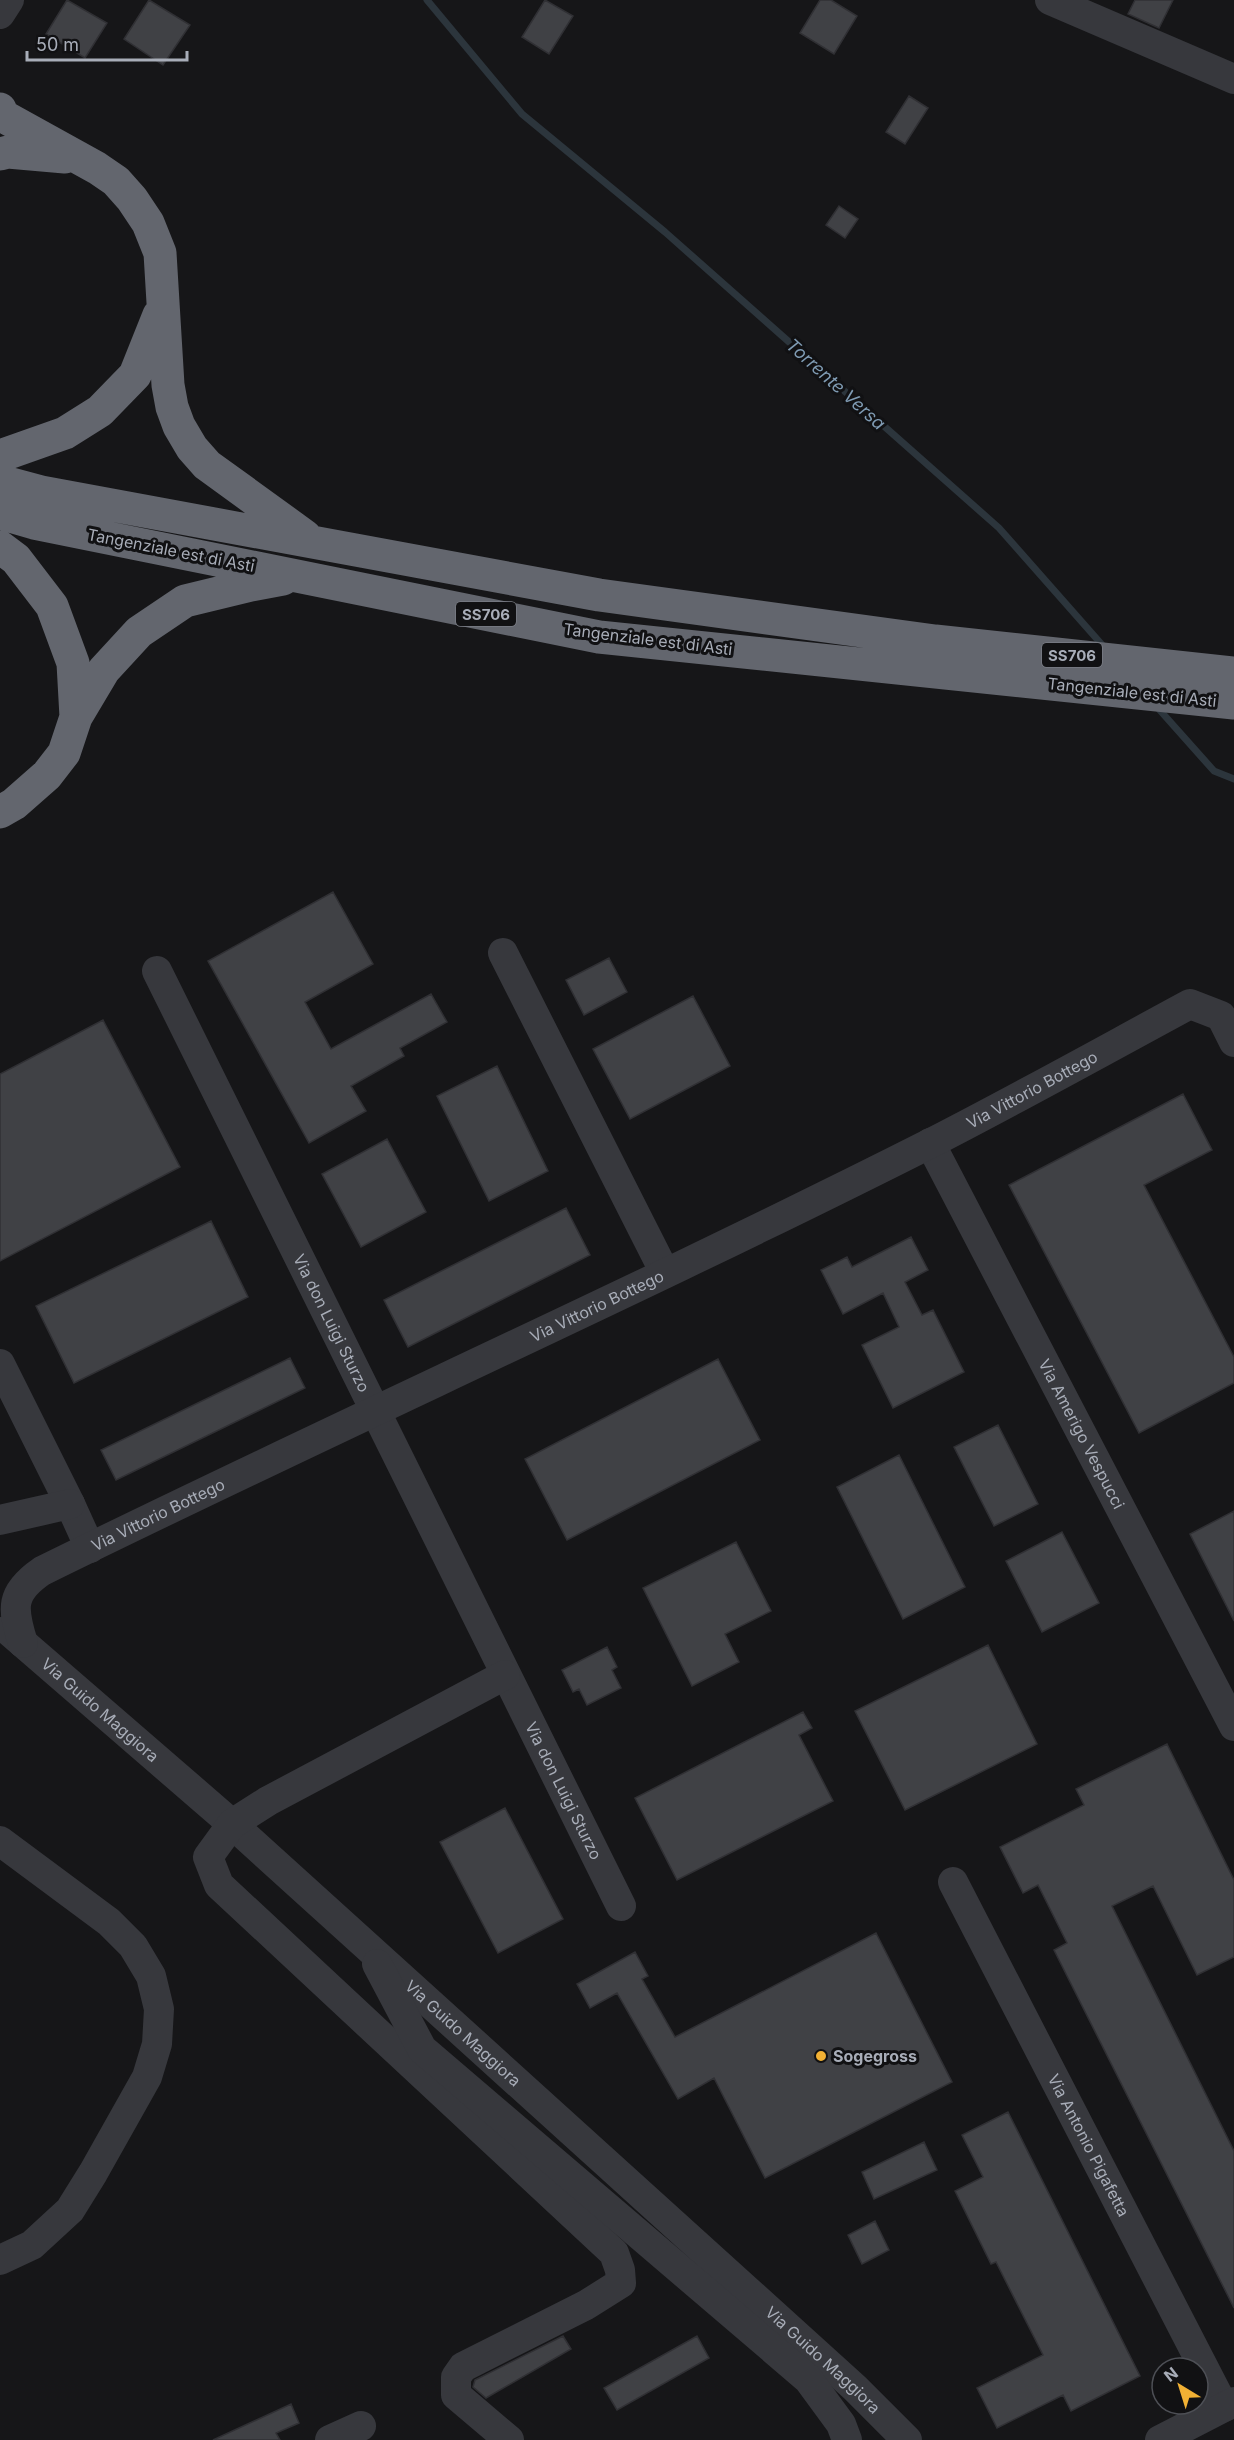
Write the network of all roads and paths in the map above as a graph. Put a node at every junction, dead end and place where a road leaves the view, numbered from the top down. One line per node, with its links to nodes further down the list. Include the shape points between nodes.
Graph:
1 (9, 0): 4 (street)
2 (1050, 0): 3 (street)
3 (1107, 12): 5 (street)
4 (0, 14)
5 (1234, 79)
6 (1, 114): 8 (highway)
7 (0, 154): 8 (highway)
8 (76, 158): 9 (highway, via 116,181 148,223 160,253)
9 (163, 305): 10 (highway, via 135,375 100,411 65,433); 13 (highway, via 172,407 192,448 241,492)
10 (0, 456)
11 (0, 481): 13 (highway, Tangenziale est di Asti / SS706)
12 (0, 513): 15 (highway, Tangenziale est di Asti / SS706)
13 (314, 543): 16 (highway, Tangenziale est di Asti / SS706, via 599,596 935,641)
14 (0, 547): 17 (highway, via 16,559 52,606 73,663)
15 (300, 576): 16 (highway, Tangenziale est di Asti / SS706, via 599,637 978,675); 17 (highway, via 185,601 139,632 104,670)
16 (1227, 687)
17 (76, 717): 18 (highway, via 64,753 47,774)
18 (0, 812)
19 (503, 953): 23 (street)
20 (158, 971): 25 (street, Via don Luigi Sturzo)
21 (1234, 1042): 22 (street, Via Vittorio Bottego, via 1221,1016 1190,1004)
22 (930, 1143): 23 (street, Via Vittorio Bottego); 32 (street, Via Amerigo Vespucci)
23 (665, 1273): 25 (street, Via Vittorio Bottego)
24 (0, 1364): 27 (street)
25 (375, 1410): 29 (street, Via Vittorio Bottego); 31 (street, Via don Luigi Sturzo)
26 (0, 1504): 28 (street)
27 (70, 1504): 28 (street); 29 (street)
28 (14, 1516)
29 (90, 1548): 30 (street, Via Vittorio Bottego, via 28,1581 15,1598 15,1618)
30 (8, 1629): 33 (street, Via Guido Maggiora)
31 (505, 1675): 33 (street); 36 (street, Via don Luigi Sturzo)
32 (1234, 1726)
33 (232, 1824): 37 (street, Via Guido Maggiora); 42 (street, via 208,1857 219,1885 614,2253 621,2283 463,2367 456,2377 456,2395)
34 (0, 1841): 38 (street, via 109,1922 134,1946 151,1976 159,2009 157,2043 147,2077 70,2210 32,2245)
35 (953, 1882): 39 (street, Via Antonio Pigafetta)
36 (621, 1906)
37 (367, 1946): 43 (street, via 422,2049 808,2379 841,2424); 44 (street, Via Guido Maggiora)
38 (0, 2260)
39 (1229, 2404): 45 (street)
40 (361, 2426): 41 (street)
41 (330, 2440)
42 (509, 2440)
43 (847, 2440)
44 (908, 2440)
45 (1160, 2440)

